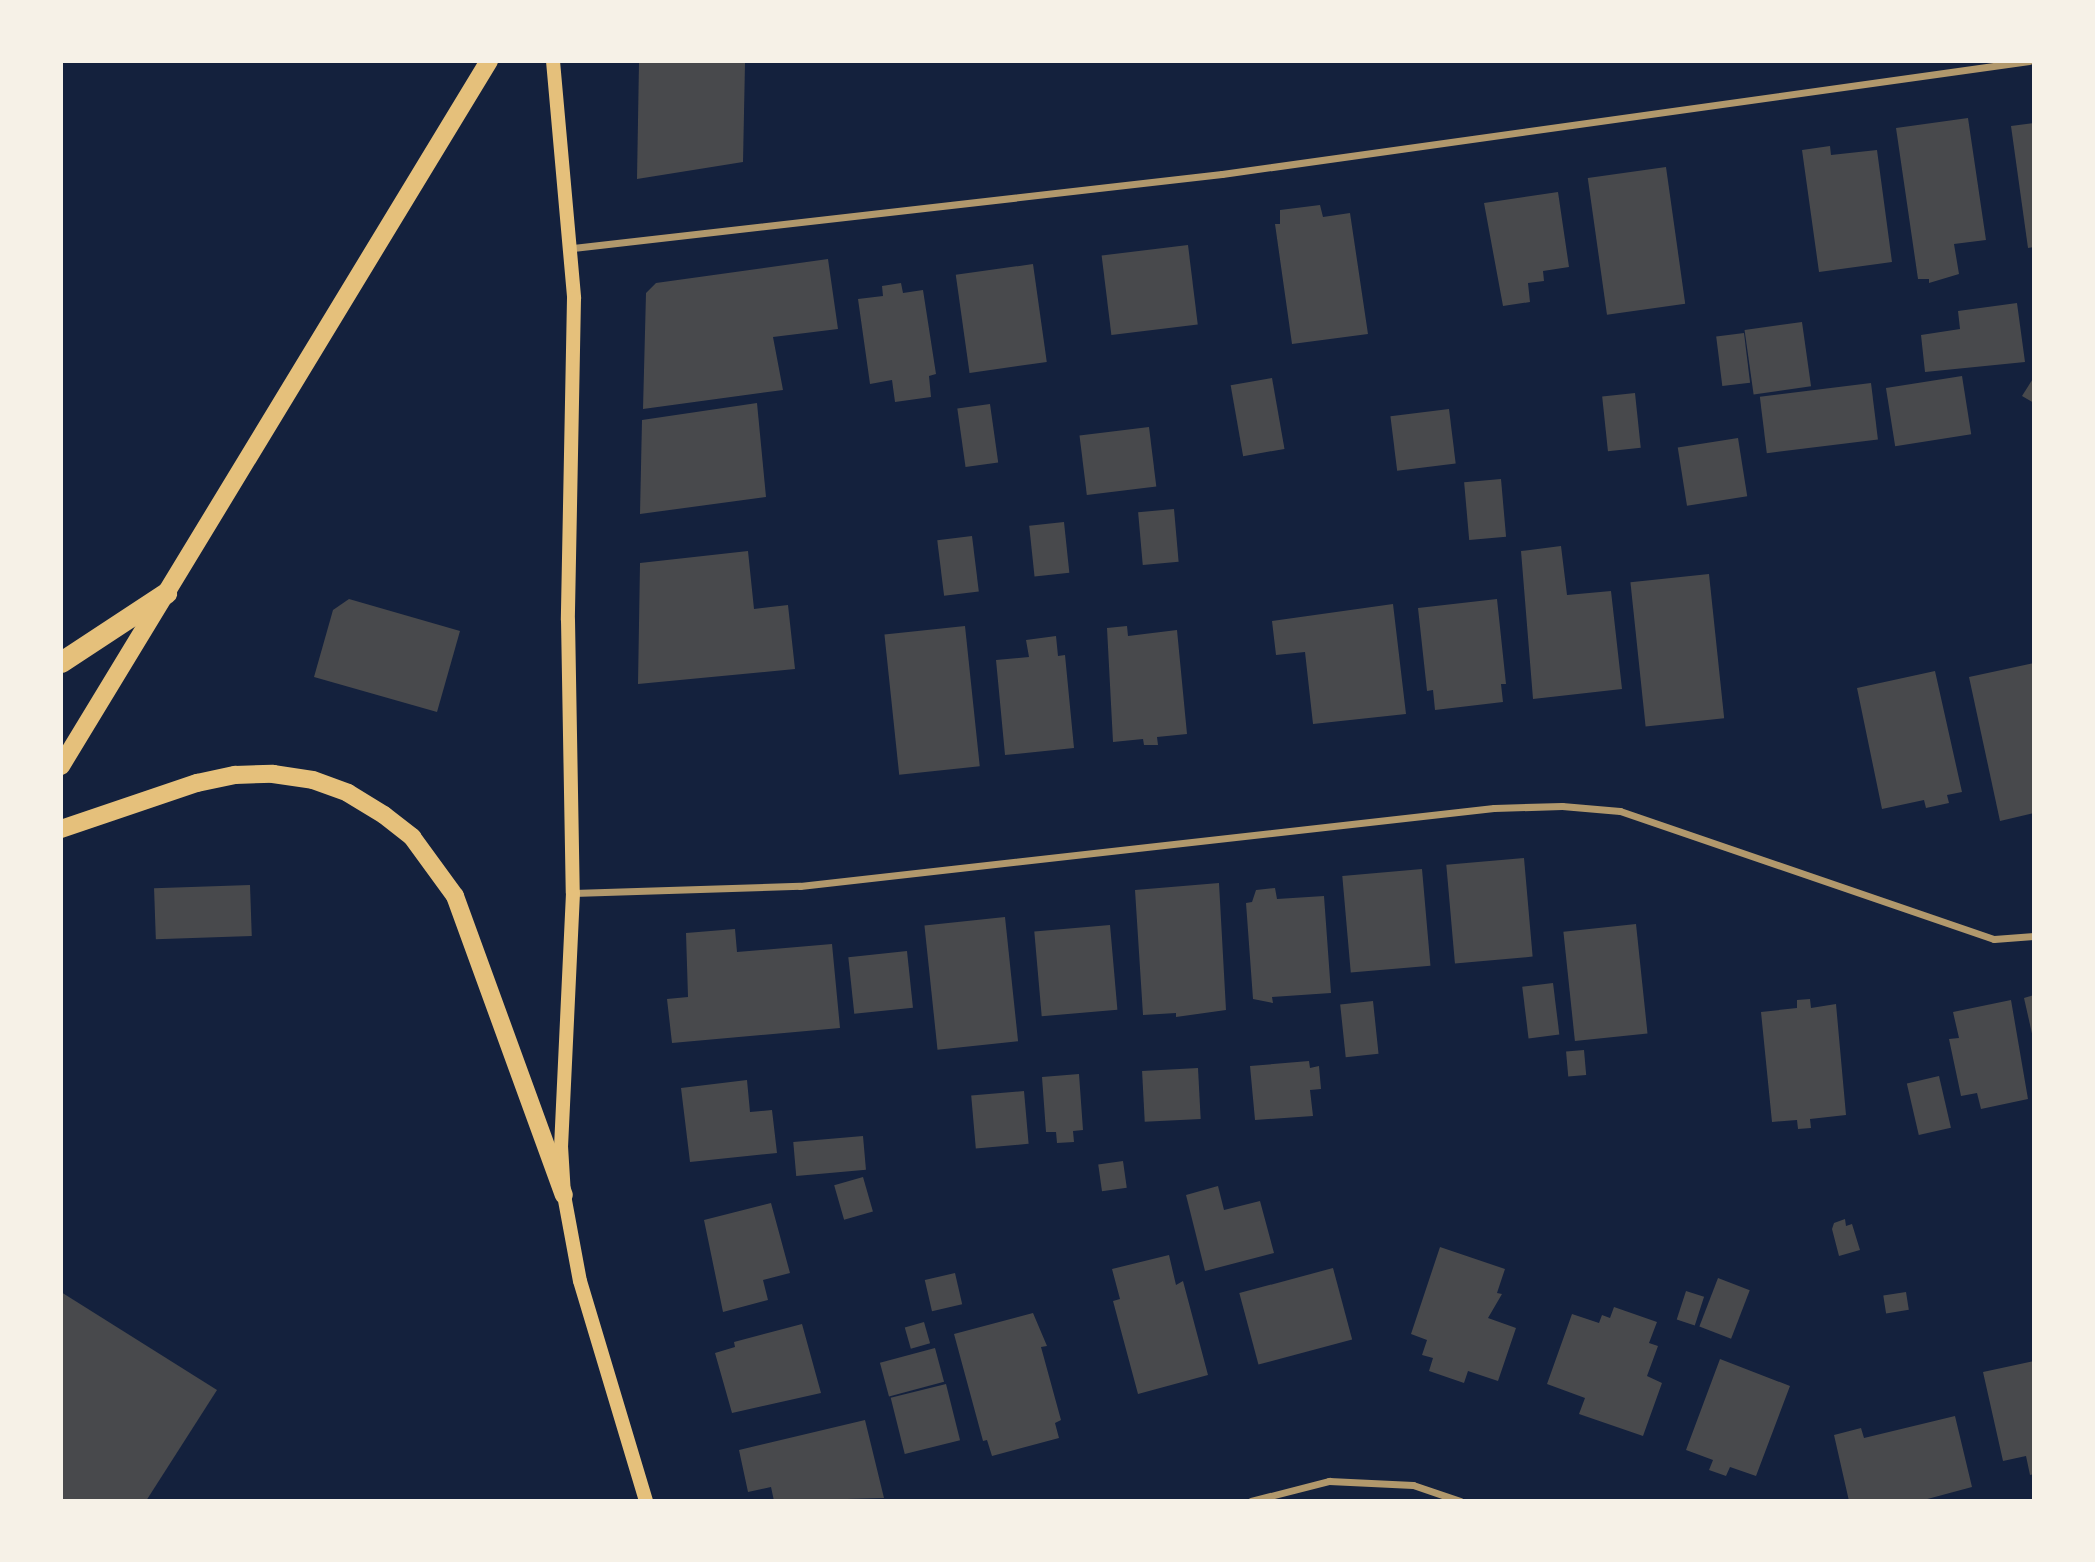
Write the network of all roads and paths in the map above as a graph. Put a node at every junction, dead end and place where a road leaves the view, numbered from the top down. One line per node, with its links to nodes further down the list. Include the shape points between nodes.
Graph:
1 (489, 61): 5 (main road)
2 (553, 61): 4 (main road)
3 (2029, 61): 4 (street, via 1222,174)
4 (573, 248): 9 (main road, via 568,633)
5 (166, 593): 6 (highway); 7 (main road)
6 (61, 662)
7 (61, 766)
8 (61, 829): 11 (main road, via 197,783 235,775 313,780 348,793 384,815 412,837 435,864 465,916)
9 (573, 892): 10 (street, via 800,886 1494,808 1562,806 1620,811 1994,939); 11 (main road, via 561,1146)
10 (2034, 936)
11 (564, 1195): 12 (main road, via 580,1280)
12 (646, 1501)
13 (1251, 1501): 14 (street, via 1329,1481 1413,1485)
14 (1460, 1501)

